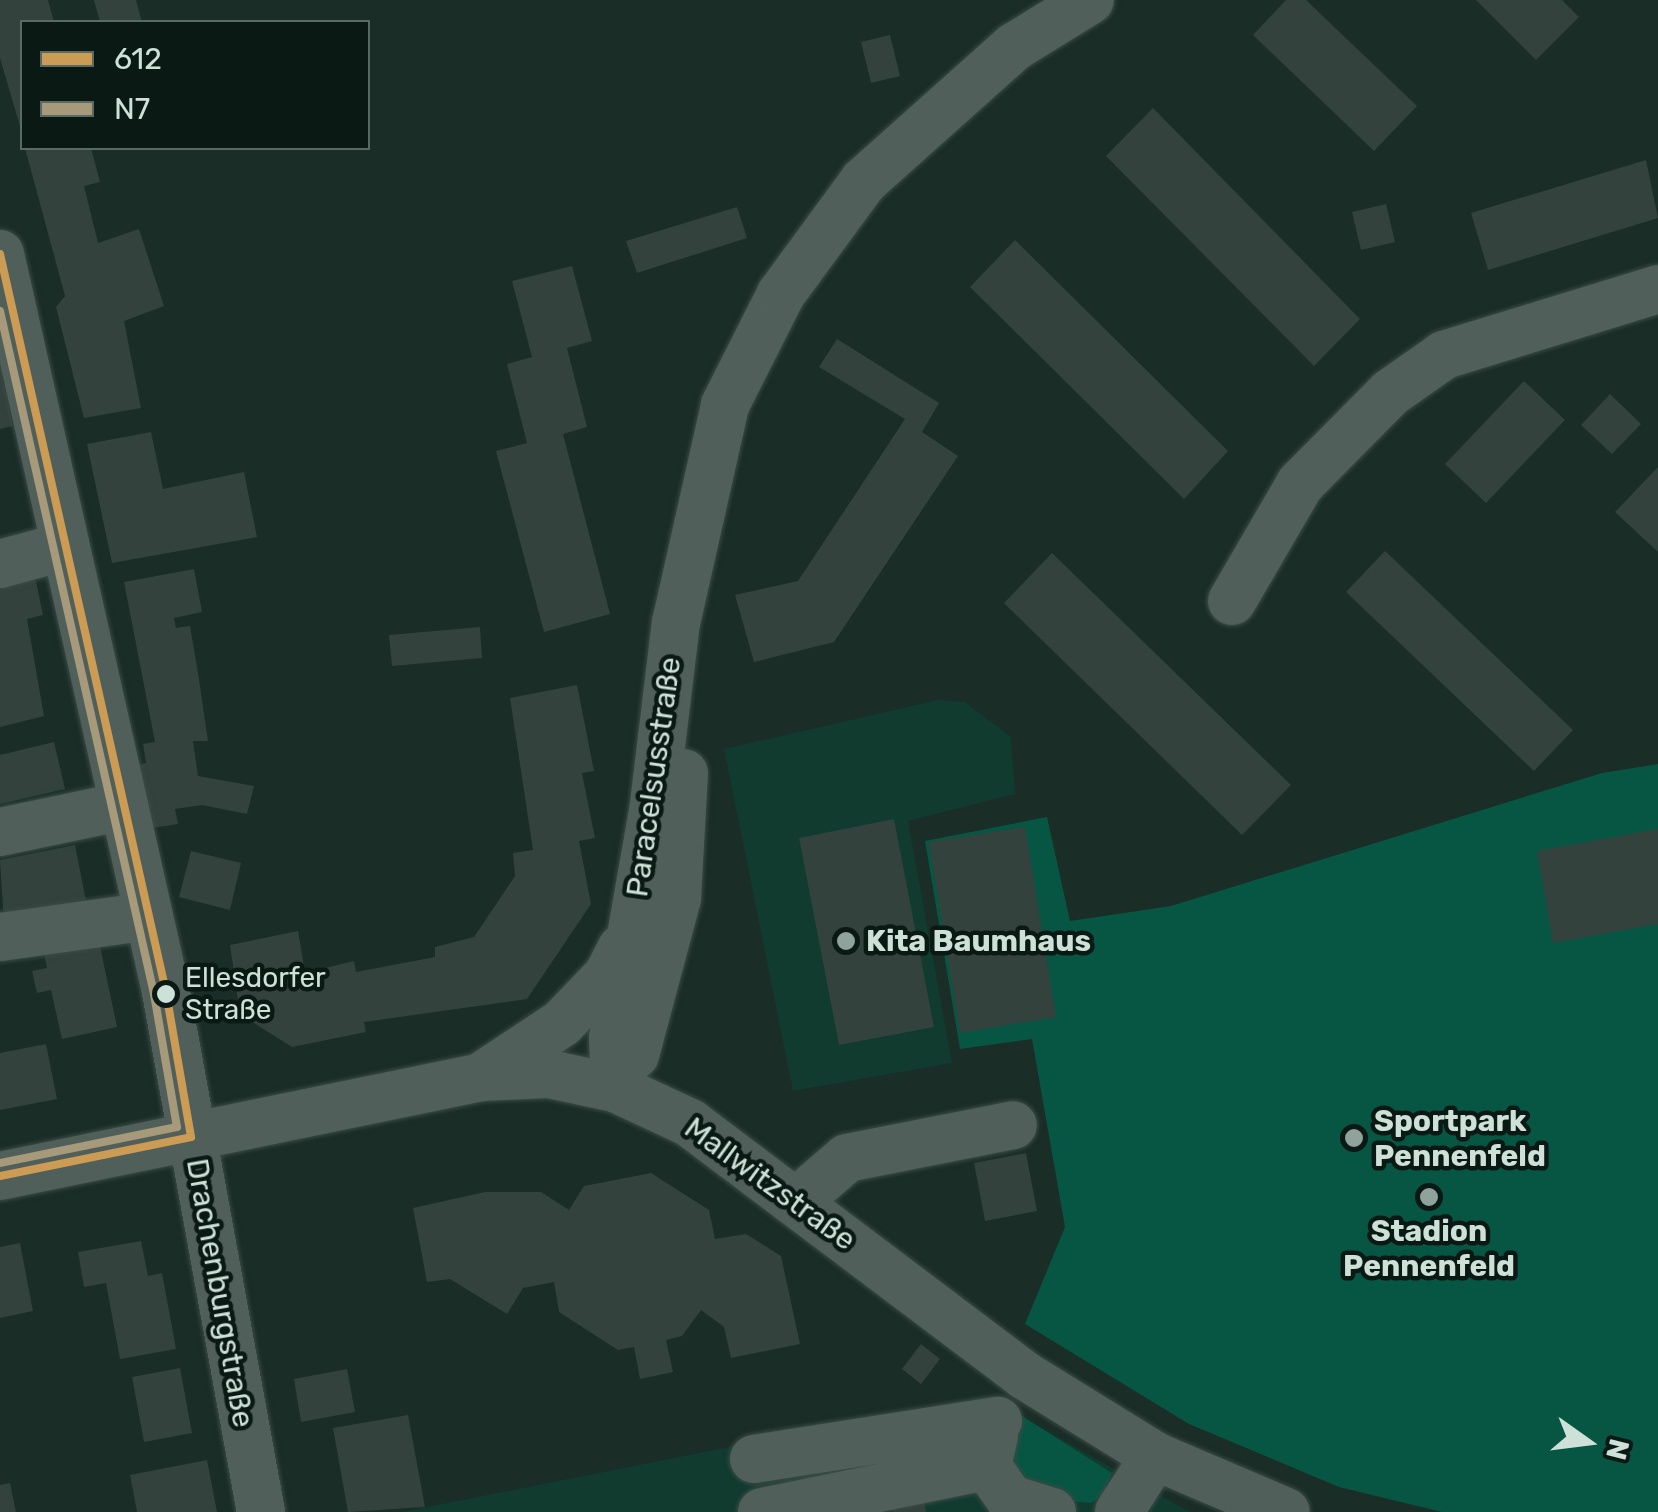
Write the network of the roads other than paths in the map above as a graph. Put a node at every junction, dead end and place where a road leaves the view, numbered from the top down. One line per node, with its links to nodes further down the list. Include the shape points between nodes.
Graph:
1 (1090, 0): 7 (street, Paracelsusstraße, via 1014,48 864,181 780,294 725,405)
2 (4, 280): 4 (street, Drachenburgstraße)
3 (1658, 289): 6 (street, via 1444,356 1390,393 1300,484)
4 (66, 546): 5 (street); 8 (street, Drachenburgstraße)
5 (0, 564)
6 (1232, 601)
7 (676, 623): 11 (street, Paracelsusstraße); 14 (street, Paracelsusstraße, via 685,794 677,898 642,1044)
8 (124, 806): 9 (street); 10 (street, Drachenburgstraße)
9 (0, 832)
10 (148, 916): 12 (street); 16 (street, Drachenburgstraße)
11 (630, 931): 13 (street, Paracelsusstraße, via 608,975 562,1022); 14 (street, Paracelsusstraße, via 613,1038)
12 (0, 937)
13 (481, 1077): 14 (street, Mallwitzstraße, via 550,1074); 16 (street, Mallwitzstraße)
14 (616, 1088): 18 (street, Mallwitzstraße, via 690,1123)
15 (1013, 1126): 18 (street, via 847,1158)
16 (191, 1137): 17 (street); 23 (street, Drachenburgstraße)
17 (0, 1176)
18 (796, 1202): 19 (street, Mallwitzstraße)
19 (1024, 1375): 20 (street); 21 (street, Mallwitzstraße)
20 (993, 1443): 22 (street); 24 (street); 25 (street, via 1010,1499)
21 (1155, 1456): 26 (street); 27 (street, Mallwitzstraße)
22 (754, 1459)
23 (261, 1512)
24 (762, 1512)
25 (1052, 1512)
26 (1119, 1512)
27 (1286, 1512)

